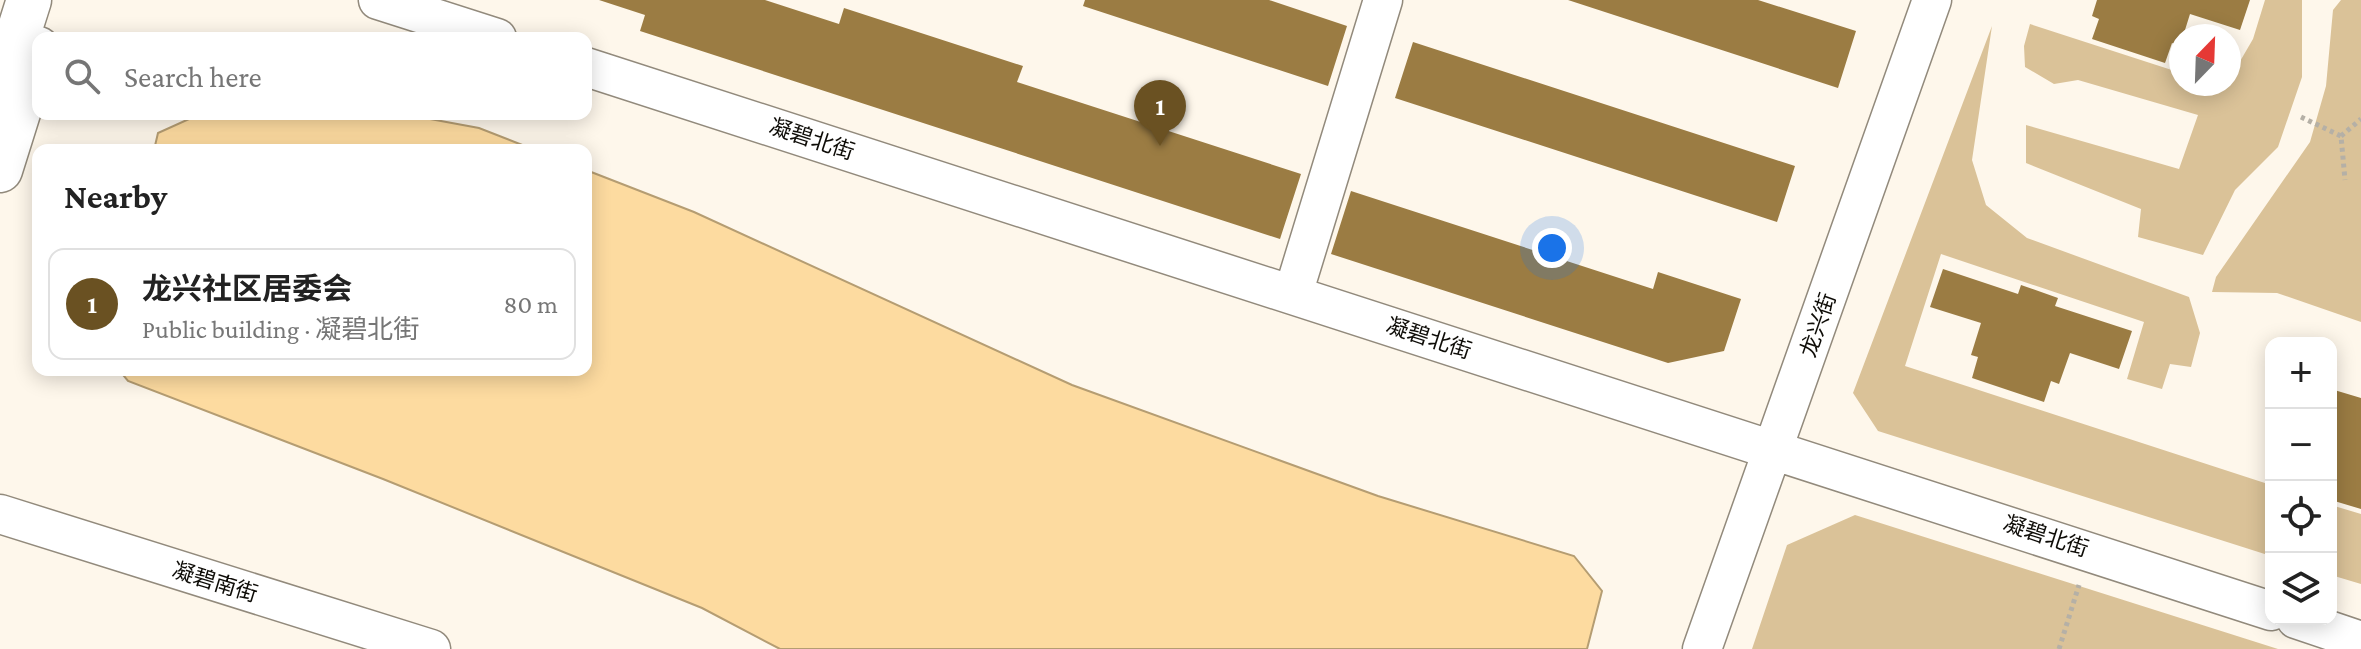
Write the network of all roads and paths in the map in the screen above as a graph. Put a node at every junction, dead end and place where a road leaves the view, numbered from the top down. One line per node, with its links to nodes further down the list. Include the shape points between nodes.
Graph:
1 (29, 0): 10 (main road)
2 (54, 0): 6 (main road)
3 (378, 0): 7 (street)
4 (1383, 0): 16 (street)
5 (1932, 0): 17 (street, 龙兴街)
6 (44, 32)
7 (478, 32)
8 (32, 68): 14 (main road)
9 (592, 69): 16 (street, 凝碧北街)
10 (0, 93)
11 (2301, 117): 13 (path)
12 (2361, 119): 13 (path)
13 (2341, 136): 15 (path)
14 (0, 170)
15 (2345, 180)
16 (1293, 294): 17 (street, 凝碧北街)
17 (1774, 449): 19 (street, 凝碧北街); 24 (street, 龙兴街)
18 (0, 514): 23 (street, 凝碧南街)
19 (2090, 550): 20 (street, 凝碧北街); 25 (path)
20 (2265, 609)
21 (2314, 625): 22 (street)
22 (2361, 641)
23 (431, 649)
24 (1702, 649)
25 (2059, 649)

